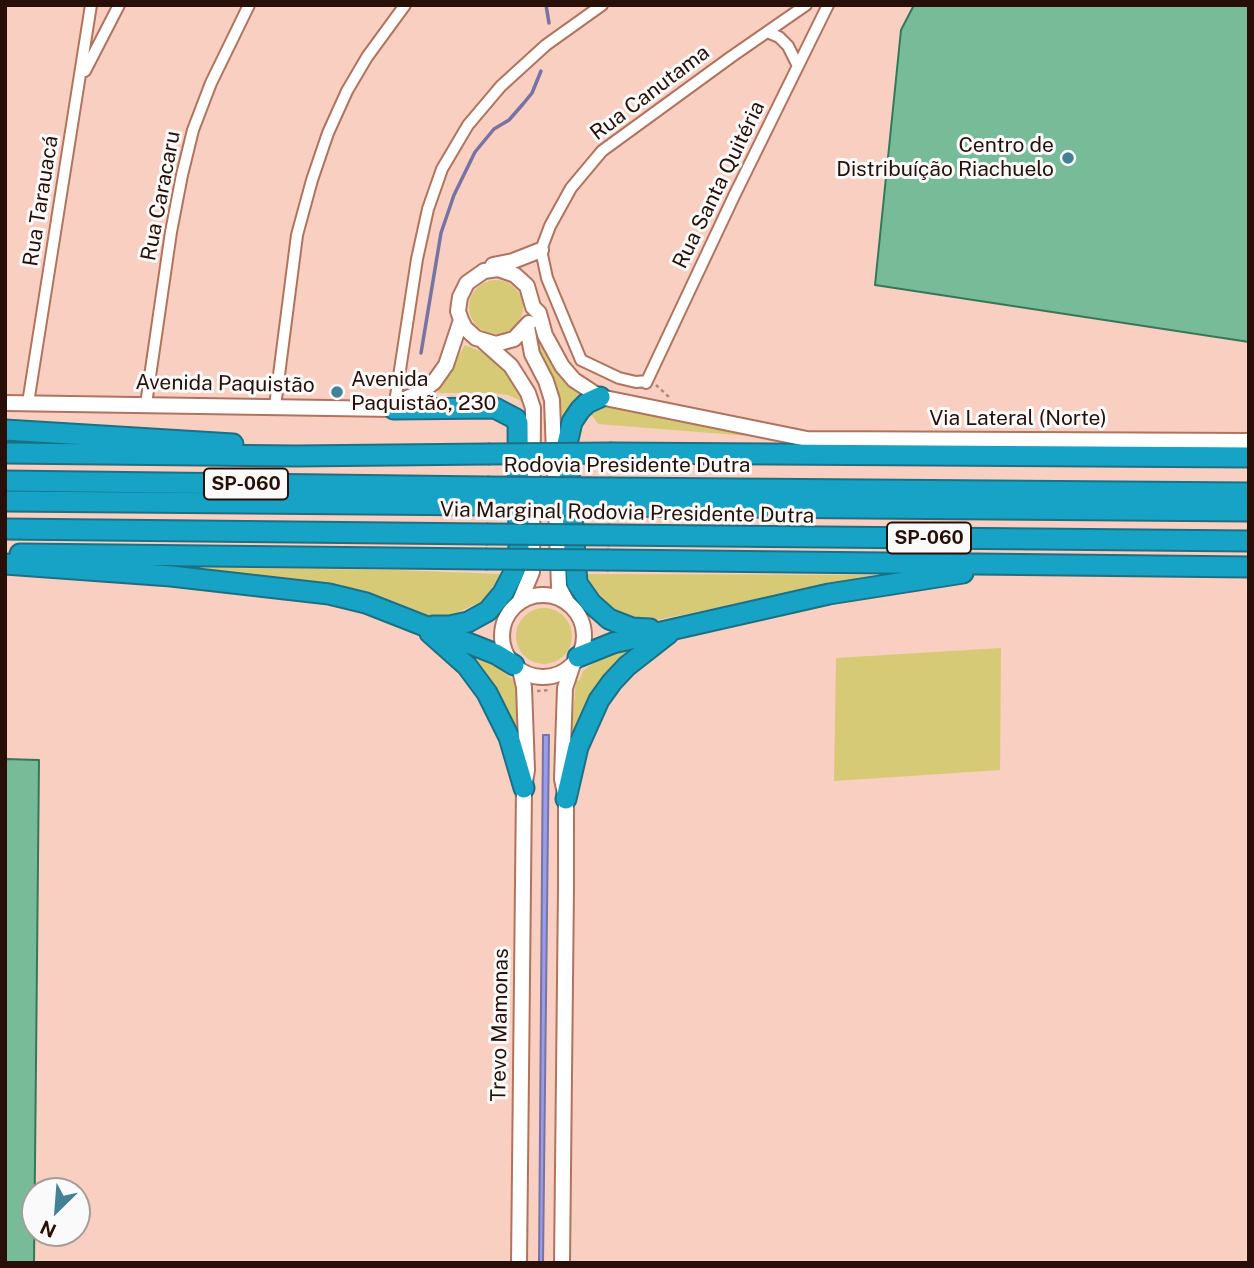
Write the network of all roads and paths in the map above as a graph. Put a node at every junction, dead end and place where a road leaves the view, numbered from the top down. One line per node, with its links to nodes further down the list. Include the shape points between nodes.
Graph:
1 (91, 5): 10 (street, Rua Tarauacá)
2 (119, 5): 10 (street)
3 (249, 5): 22 (street, Rua Caracaru, via 211,83 190,142 171,232)
4 (405, 5): 23 (street, via 347,90 312,180 297,235)
5 (602, 5): 24 (street, via 501,86 468,125 442,169 417,259)
6 (806, 5): 8 (street, Rua Canutama)
7 (828, 5): 9 (street, Rua Santa Quitéria)
8 (767, 32): 9 (street, via 788,46); 11 (street, Rua Canutama, via 602,151 570,188)
9 (798, 66): 17 (street, Rua Santa Quitéria)
10 (80, 80): 21 (street, Rua Tarauacá)
11 (541, 250): 12 (main road); 17 (street, via 547,278 581,360 619,378)
12 (484, 271): 13 (main road, via 514,275 527,286); 14 (main road, via 462,290 458,304)
13 (533, 307): 15 (main road); 18 (main road, via 562,366)
14 (461, 320): 16 (main road); 24 (main road, via 439,376)
15 (527, 327): 16 (main road, via 514,340); 43 (main road, via 532,354 552,400 559,587)
16 (484, 342): 42 (main road, via 511,366 533,408 532,572)
17 (648, 381): 19 (path)
18 (600, 397): 26 (main road, Via Lateral (Norte), via 807,439); 45 (highway, via 576,416 567,444 577,583 600,612 621,625)
19 (678, 400)
20 (5, 402): 21 (main road, Avenida Paquistão)
21 (28, 403): 22 (main road, Avenida Paquistão)
22 (146, 404): 23 (main road, Avenida Paquistão)
23 (275, 406): 24 (main road, Avenida Paquistão)
24 (394, 409): 44 (highway, via 495,408 518,423 519,547 509,582 488,611 468,622)
25 (5, 430): 28 (highway, via 208,442)
26 (1249, 441)
27 (5, 453): 28 (highway, Rodovia Presidente Dutra / SP-060)
28 (296, 456): 29 (highway, Rodovia Presidente Dutra / SP-060, bridge)
29 (1249, 457)
30 (5, 481): 32 (highway, Rodovia Presidente Dutra / SP-060)
31 (1249, 493): 33 (highway, Rodovia Presidente Dutra / SP-060)
32 (487, 496): 33 (highway, Rodovia Presidente Dutra / SP-060, bridge); 34 (highway, Rodovia Presidente Dutra / SP-060)
33 (611, 497): 35 (highway, Rodovia Presidente Dutra / SP-060)
34 (5, 501)
35 (1249, 511)
36 (5, 529): 37 (highway, Via Marginal Rodovia Presidente Dutra / SP-060, bridge)
37 (1249, 541)
38 (5, 554): 40 (highway, bridge)
39 (5, 564): 44 (highway, via 184,577 329,594 366,603)
40 (1019, 564): 41 (highway); 45 (highway, via 829,594)
41 (1249, 567)
42 (519, 603): 43 (main road, via 549,596); 47 (main road, via 503,630 505,651)
43 (568, 604): 46 (main road, via 584,632)
44 (422, 626): 47 (highway, via 496,654); 48 (highway, via 467,666 487,693 509,737)
45 (677, 628): 46 (highway, via 607,645); 49 (highway, via 635,659 599,701 578,747)
46 (576, 660): 47 (main road, via 552,676 536,676); 49 (main road, via 565,688 562,779)
47 (517, 667): 48 (main road, Trevo Mamonas, via 526,726)
48 (524, 788): 50 (main road, Trevo Mamonas)
49 (566, 799): 51 (main road)
50 (519, 1263)
51 (562, 1263)

